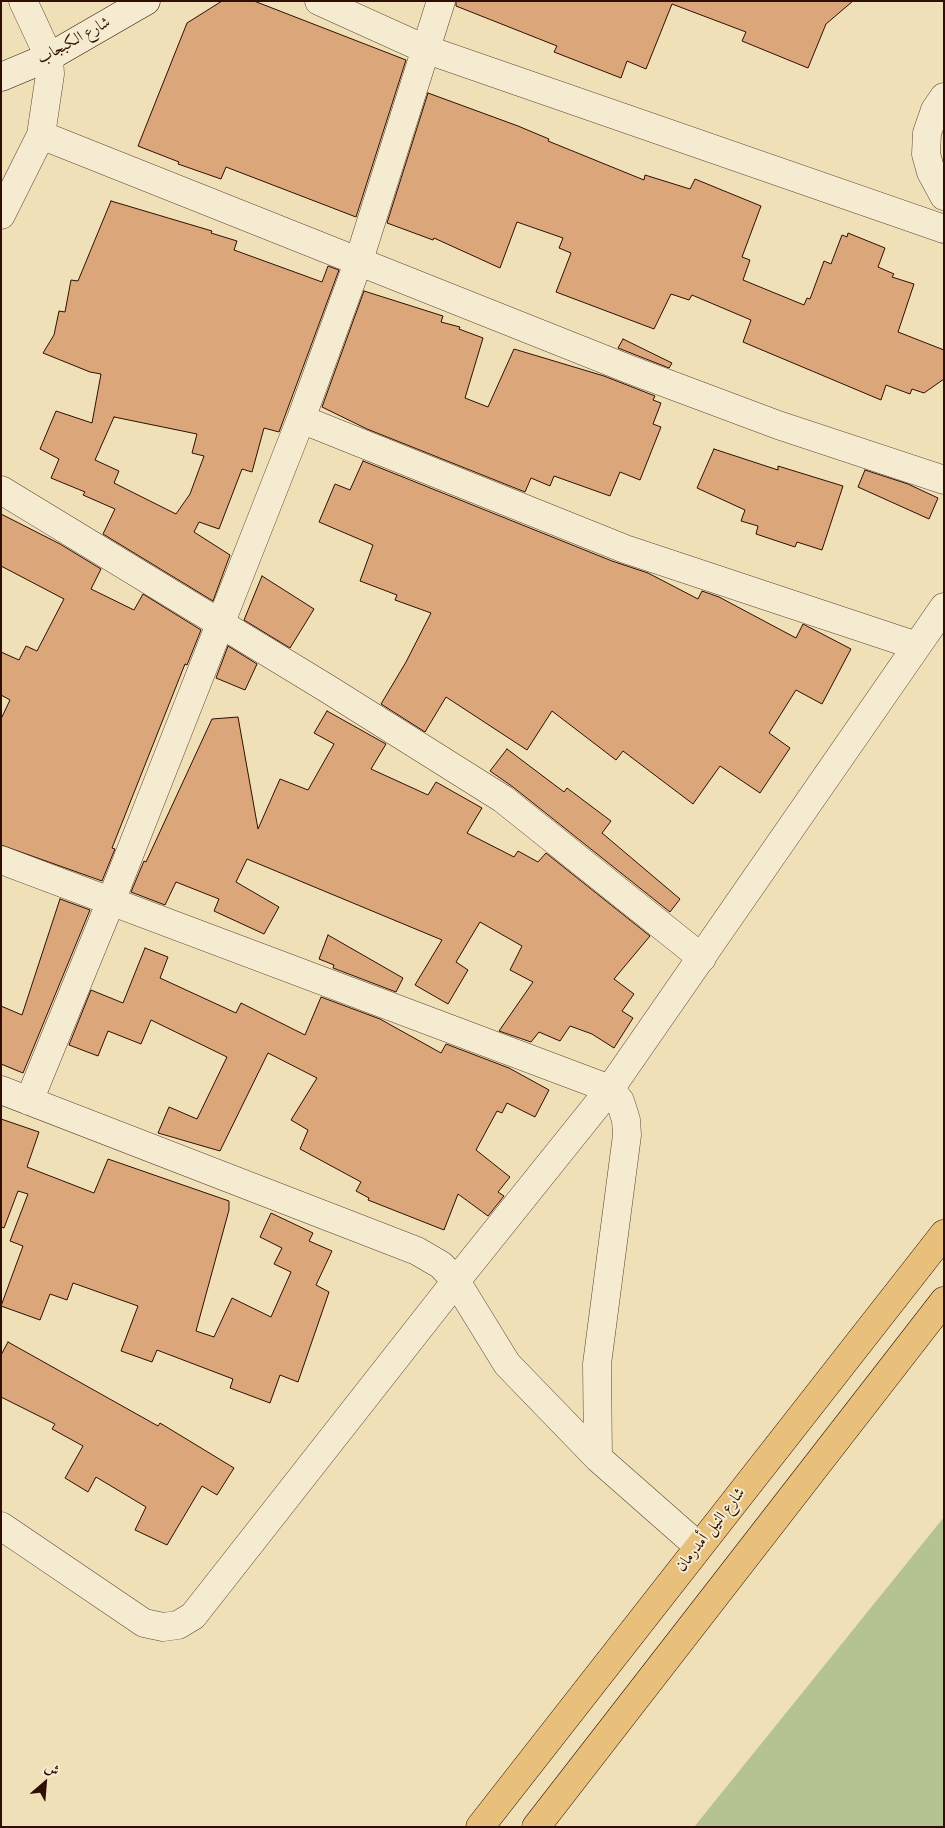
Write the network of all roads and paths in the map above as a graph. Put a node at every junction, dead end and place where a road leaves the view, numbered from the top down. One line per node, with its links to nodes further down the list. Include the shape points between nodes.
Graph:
1 (23, 1): 6 (street)
2 (146, 1): 6 (street, شارع الكبجاب)
3 (319, 1): 5 (street)
4 (441, 1): 5 (street)
5 (425, 49): 12 (street); 13 (street)
6 (50, 57): 7 (street, شارع الكبجاب); 9 (street)
7 (1, 77)
8 (944, 97): 10 (street, via 934,110 927,133 926,154)
9 (41, 135): 11 (street); 13 (street)
10 (944, 196)
11 (1, 215)
12 (944, 229)
13 (359, 260): 14 (street); 15 (street, via 631,370 778,425)
14 (301, 419): 18 (street); 19 (street, via 625,549)
15 (944, 480)
16 (1, 490): 18 (street)
17 (944, 607): 19 (street)
18 (221, 625): 21 (street); 22 (street, via 503,799)
19 (917, 646): 22 (street)
20 (1, 860): 21 (street)
21 (111, 901): 23 (street); 25 (street)
22 (702, 958): 23 (street)
23 (610, 1089): 27 (street); 29 (street, via 620,1101 627,1134 597,1364)
24 (1, 1090): 25 (street)
25 (29, 1101): 27 (street, via 417,1251 440,1265)
26 (944, 1234): 31 (main road, شارع النيل أمدرمان)
27 (456, 1281): 29 (street, via 507,1364); 30 (street, via 193,1616 178,1625 163,1627 144,1623)
28 (944, 1301): 33 (main road)
29 (598, 1458): 31 (street)
30 (1, 1526)
31 (698, 1546): 32 (main road, شارع النيل أمدرمان)
32 (480, 1827)
33 (536, 1827)

